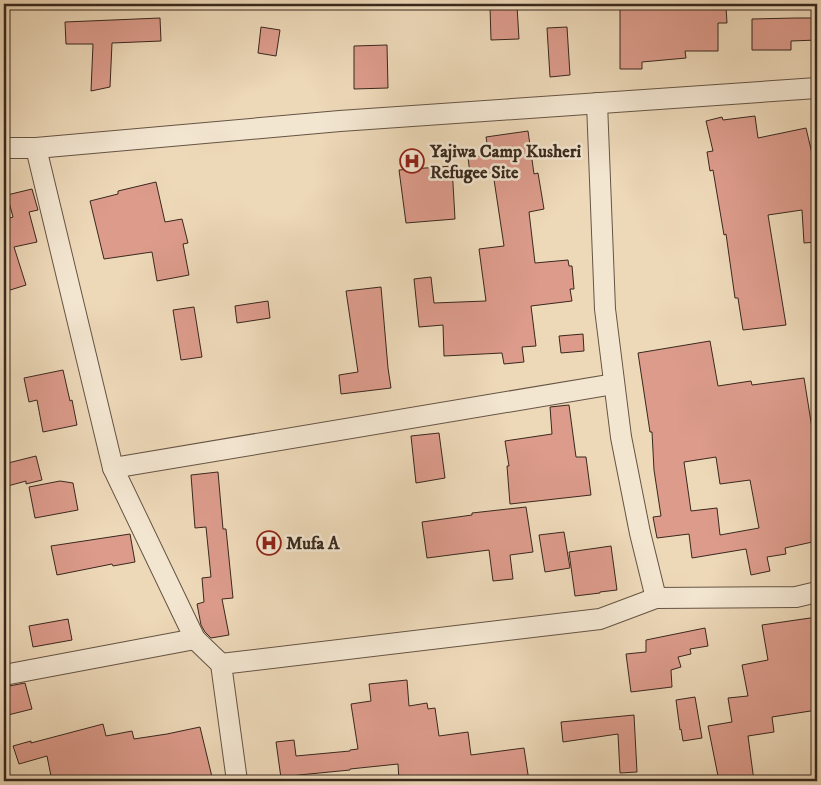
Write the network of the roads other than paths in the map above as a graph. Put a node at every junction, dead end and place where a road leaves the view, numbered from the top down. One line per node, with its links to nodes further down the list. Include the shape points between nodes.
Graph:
1 (817, 88): 2 (street)
2 (597, 103): 4 (street, via 340,120); 5 (street, via 605,309)
3 (4, 148): 4 (street)
4 (36, 148): 6 (street)
5 (614, 384): 6 (street); 8 (street, via 621,437)
6 (113, 468): 9 (street)
7 (817, 592): 8 (street, via 796,597)
8 (656, 598): 10 (street, via 600,619)
9 (195, 639): 10 (street); 11 (street)
10 (221, 664): 12 (street)
11 (4, 675)
12 (237, 781)

